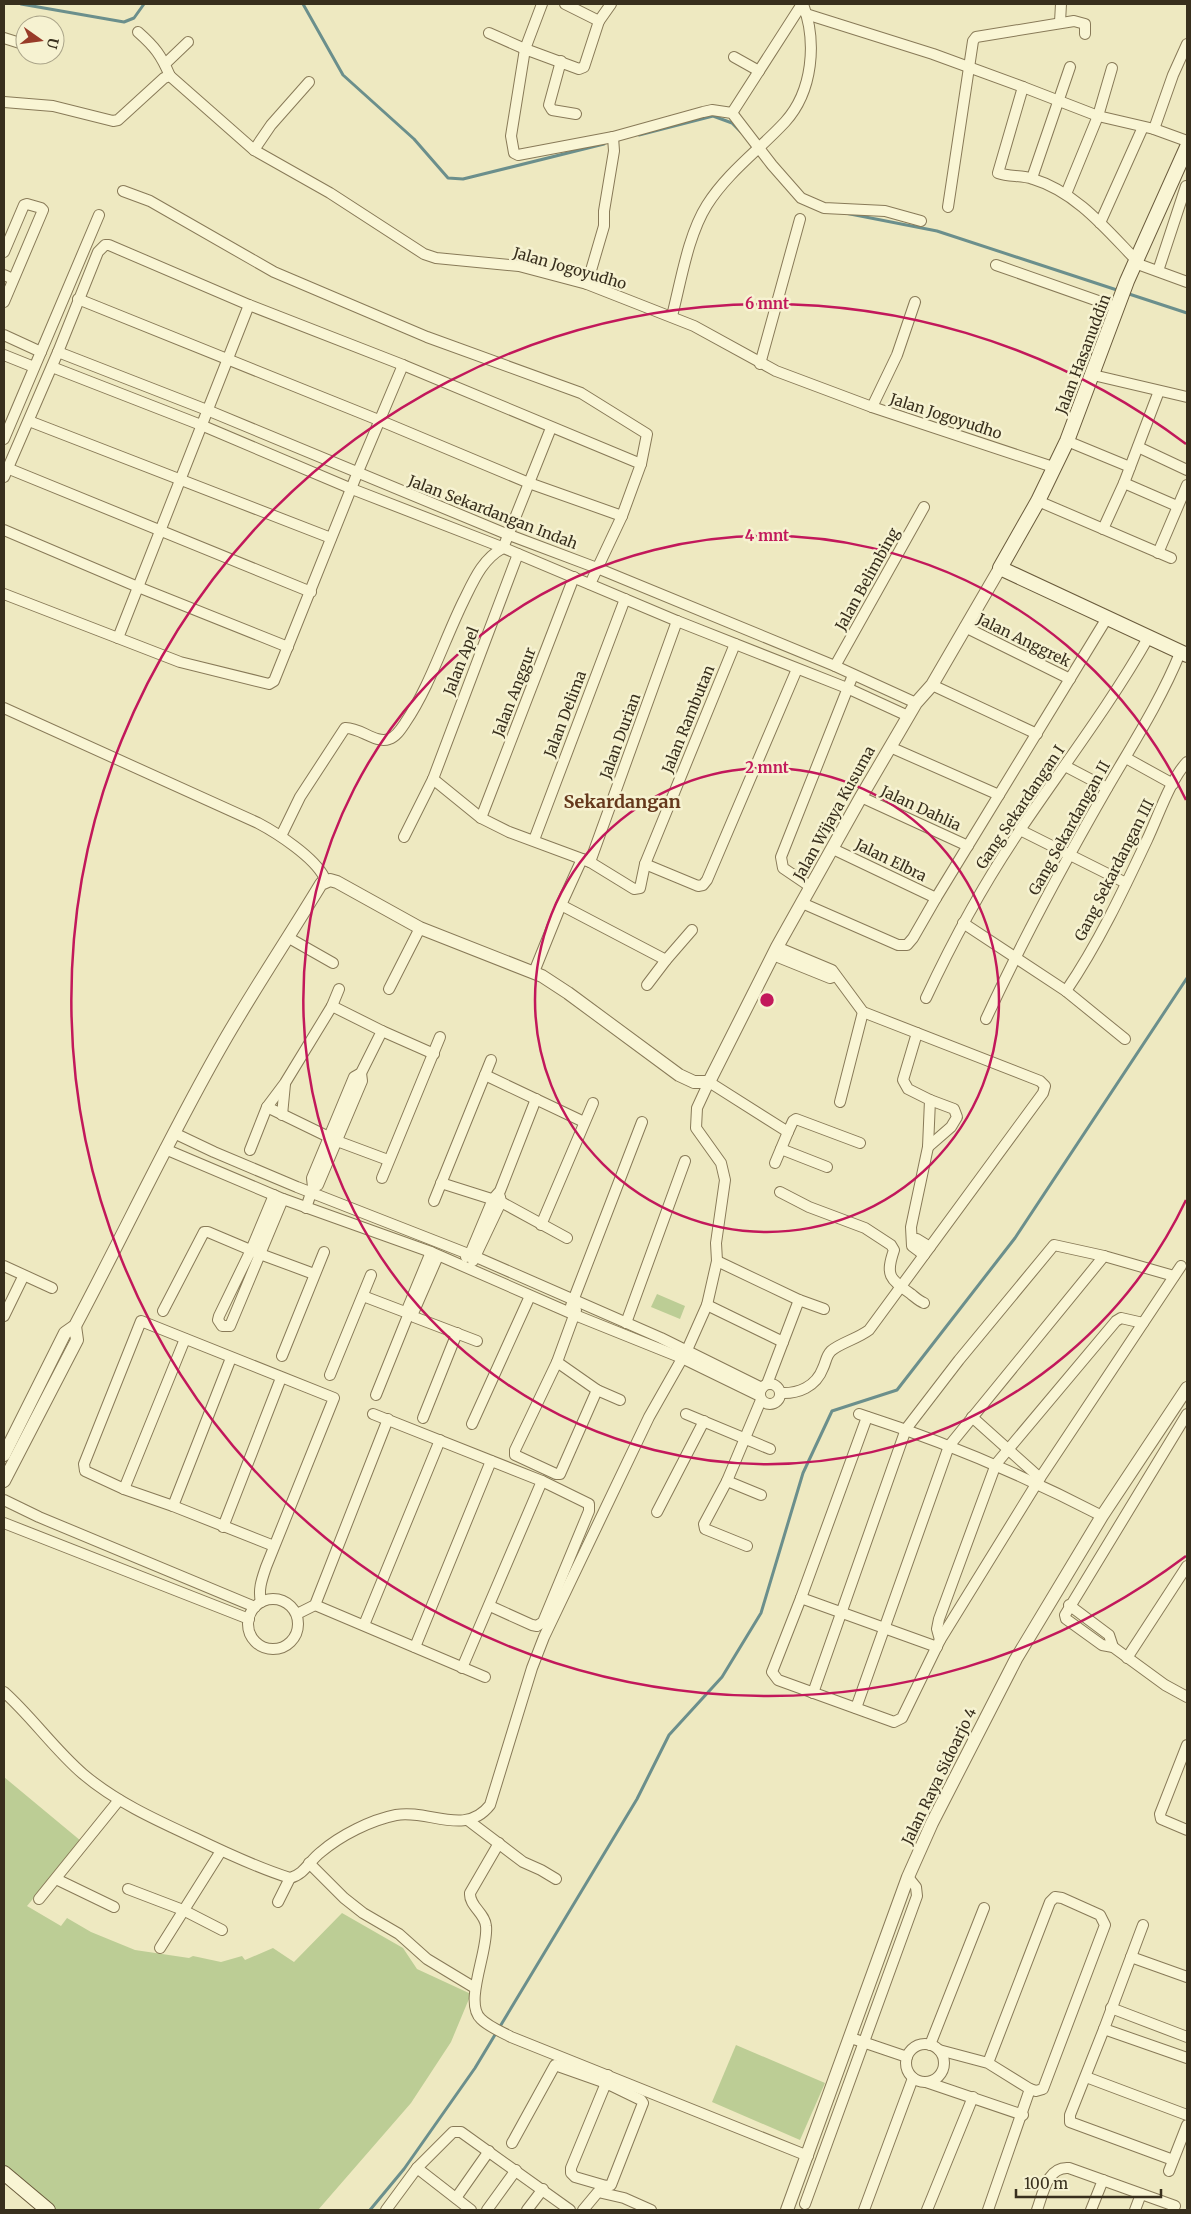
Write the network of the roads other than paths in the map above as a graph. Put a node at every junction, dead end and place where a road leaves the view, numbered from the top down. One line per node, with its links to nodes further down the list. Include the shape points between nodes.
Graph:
1 (542, 4): 12 (street)
2 (565, 4): 6 (street)
3 (611, 4): 6 (street)
4 (1060, 4): 7 (street)
5 (804, 7): 17 (street); 20 (street); 33 (street, via 811,59 808,76 797,105 786,121)
6 (599, 21): 15 (street, via 584,67 579,69)
7 (1060, 22): 10 (street, via 1083,22); 17 (street, via 979,36 973,41)
8 (138, 32): 16 (street, via 154,45)
9 (489, 33): 12 (street)
10 (1085, 34)
11 (188, 42): 16 (street)
12 (525, 49): 15 (street); 30 (street, via 511,136 514,153 518,155)
13 (1186, 51): 29 (street)
14 (734, 57): 20 (street)
15 (561, 61): 26 (street, via 549,105 552,110)
16 (165, 64): 21 (street)
17 (970, 66): 23 (street); 40 (street)
18 (1070, 67): 25 (street)
19 (1112, 68): 28 (street)
20 (759, 71): 27 (street)
21 (170, 76): 24 (street, via 118,120 107,121 53,106); 34 (street, Jalan Jogoyudho)
22 (310, 82): 34 (street, via 271,125)
23 (1023, 87): 25 (street); 35 (street, via 998,173)
24 (4, 102)
25 (1059, 102): 28 (street); 35 (street)
26 (576, 114)
27 (732, 114): 30 (street, via 712,110); 33 (street)
28 (1098, 116): 29 (street); 39 (street)
29 (1148, 128): 31 (street); 44 (street)
30 (613, 137): 51 (street, via 604,226)
31 (1187, 141)
32 (1187, 147): 36 (main road, Jalan Hasanuddin)
33 (758, 148): 43 (street, via 801,198 824,208 887,211); 57 (street, via 723,182 707,205 697,225)
34 (254, 150): 51 (street, Jalan Jogoyudho, via 330,193 424,254 519,266)
35 (1032, 178): 39 (street)
36 (1170, 184): 37 (street); 46 (main road, Jalan Hasanuddin)
37 (1187, 186): 48 (street)
38 (123, 191): 81 (street, via 150,201 274,272 427,337 582,393 647,434)
39 (1066, 194): 44 (street)
40 (948, 207)
41 (99, 215): 59 (street)
42 (800, 219): 63 (street)
43 (921, 220)
44 (1100, 223): 46 (street)
45 (4, 252): 49 (street, via 24,205 42,208)
46 (1136, 261): 48 (street); 56 (main road, Jalan Hasanuddin)
47 (996, 265): 56 (street)
48 (1158, 271): 50 (street)
49 (8, 277): 53 (street)
50 (1187, 282)
51 (587, 284): 57 (street, Jalan Jogoyudho)
52 (78, 299): 55 (street, via 98,252 105,245 110,245); 60 (street); 62 (street)
53 (4, 302)
54 (915, 302): 70 (street, via 897,356)
55 (249, 304): 62 (street); 64 (street)
56 (1119, 304): 67 (main road, Jalan Hasanuddin)
57 (672, 316): 63 (street, Jalan Jogoyudho)
58 (4, 335): 59 (street)
59 (41, 352): 65 (street)
60 (58, 352): 66 (street); 72 (street, Jalan Sekardangan Indah)
61 (4, 355): 65 (street)
62 (228, 359): 72 (street); 75 (street)
63 (760, 364): 70 (street, Jalan Jogoyudho)
64 (403, 365): 75 (street); 77 (street)
65 (34, 367): 73 (street)
66 (52, 367): 74 (street); 76 (street, Jalan Sekardangan Indah)
67 (1093, 375): 68 (street); 79 (main road, Jalan Hasanuddin)
68 (1159, 391): 69 (street); 80 (street)
69 (1187, 397)
70 (872, 407): 82 (street, Jalan Jogoyudho)
71 (4, 409): 73 (street)
72 (208, 410): 76 (street); 86 (street, Jalan Sekardangan Indah)
73 (14, 413): 78 (street)
74 (29, 421): 85 (street); 87 (street)
75 (381, 421): 86 (street); 88 (street)
76 (201, 424): 87 (street); 91 (street, Jalan Sekardangan Indah)
77 (550, 428): 81 (street); 88 (street)
78 (4, 439)
79 (1067, 441): 82 (main road, Jalan Hasanuddin); 83 (street)
80 (1138, 447): 83 (street); 84 (street)
81 (641, 464): 95 (street)
82 (1053, 467): 92 (main road, Jalan Hasanuddin)
83 (1130, 467): 89 (street)
84 (1187, 470)
85 (5, 473): 98 (street)
86 (357, 474): 91 (street); 99 (street, Jalan Sekardangan Indah)
87 (179, 480): 98 (street); 100 (street)
88 (529, 483): 95 (street); 99 (street)
89 (1124, 484): 93 (street); 96 (street)
90 (1187, 485): 93 (street)
91 (352, 489): 100 (street); 101 (street, Jalan Sekardangan Indah)
92 (1038, 501): 96 (street); 106 (main road, Jalan Hasanuddin)
93 (1177, 506): 102 (street)
94 (924, 507): 123 (street, Jalan Belimbing)
95 (622, 516): 105 (street)
96 (1103, 529): 102 (street)
97 (4, 530): 109 (street)
98 (160, 531): 109 (street); 110 (street)
99 (509, 535): 101 (street); 105 (street, Jalan Sekardangan Indah)
100 (331, 538): 110 (street)
101 (503, 548): 103 (street, Jalan Sekardangan Indah); 144 (street, via 492,554 473,582 417,706 396,734 381,740 346,728 300,797)
102 (1158, 553): 104 (street)
103 (518, 554): 107 (street, Jalan Sekardangan Indah); 137 (street, Jalan Apel)
104 (1171, 558)
105 (597, 568): 108 (street); 115 (street, Jalan Sekardangan Indah)
106 (1000, 568): 113 (main road); 116 (street, Jalan Wijaya Kusuma)
107 (574, 578): 108 (street, Jalan Sekardangan Indah); 142 (street, Jalan Anggur)
108 (590, 584): 112 (street, Jalan Sekardangan Indah)
109 (138, 587): 117 (street); 121 (street)
110 (311, 592): 121 (street)
111 (4, 594): 117 (street)
112 (625, 599): 114 (street, Jalan Sekardangan Indah); 146 (street, Jalan Delima)
113 (1107, 618): 119 (main road); 126 (street)
114 (678, 621): 118 (street, Jalan Sekardangan Indah); 150 (street, Jalan Durian)
115 (728, 623): 118 (street); 123 (street, Jalan Sekardangan Indah)
116 (965, 627): 126 (street, Jalan Anggrek); 127 (street, Jalan Wijaya Kusuma)
117 (118, 638): 121 (street, via 180,662 269,684 274,681)
118 (722, 638): 120 (street, Jalan Sekardangan Indah)
119 (1148, 638): 122 (main road); 136 (street, Gang Sekardangan I, via 1117,691)
120 (735, 644): 124 (street, Jalan Sekardangan Indah); 151 (street, Jalan Rambutan)
121 (288, 647)
122 (1184, 654): 134 (street, Gang Sekardangan II)
123 (835, 666): 125 (street, Jalan Sekardangan Indah)
124 (797, 669): 128 (street, Jalan Sekardangan Indah); 151 (street, via 703,885 698,886)
125 (853, 675): 128 (street); 129 (street, Jalan Sekardangan Indah)
126 (1070, 679): 132 (street)
127 (932, 685): 129 (street, Jalan Wijaya Kusuma); 132 (street)
128 (848, 688): 131 (street, Jalan Sekardangan Indah); 154 (street, via 781,857 783,868)
129 (916, 703): 131 (street, Jalan Wijaya Kusuma)
130 (4, 708): 144 (street, via 243,815)
131 (908, 716): 133 (street, Jalan Wijaya Kusuma)
132 (1037, 734): 140 (street)
133 (890, 747): 140 (street); 141 (street, Jalan Wijaya Kusuma)
134 (1126, 758): 138 (street); 139 (street, Gang Sekardangan II)
135 (1187, 762): 138 (street, Gang Sekardangan III)
136 (1065, 766): 139 (street); 143 (street, Gang Sekardangan I)
137 (433, 779): 142 (street); 145 (street, Jalan Apel)
138 (1173, 784): 152 (street, Gang Sekardangan III)
139 (1107, 788): 149 (street, Gang Sekardangan II)
140 (999, 795): 147 (street)
141 (861, 797): 147 (street, Jalan Dahlia); 148 (street, Jalan Wijaya Kusuma)
142 (481, 818): 146 (street)
143 (1020, 830): 149 (street); 158 (street, Gang Sekardangan I)
144 (282, 836): 153 (street, via 322,873)
145 (404, 837)
146 (534, 840): 150 (street)
147 (968, 846): 155 (street)
148 (833, 849): 154 (street, Jalan Wijaya Kusuma); 155 (street, Jalan Elbra)
149 (1069, 856): 152 (street); 163 (street, Gang Sekardangan II)
150 (586, 860): 151 (street, Jalan Rambutan, via 637,890); 157 (street, Jalan Durian)
151 (645, 864)
152 (1126, 883): 170 (street, Gang Sekardangan III)
153 (321, 884): 159 (street, via 330,880 338,882); 161 (street)
154 (811, 887): 156 (street, Jalan Wijaya Kusuma)
155 (936, 898): 156 (street, via 907,945 898,945)
156 (802, 902): 162 (street, Jalan Wijaya Kusuma)
157 (561, 905): 164 (street); 166 (street, Jalan Durian)
158 (963, 923): 163 (street); 171 (street, Gang Sekardangan I)
159 (420, 928): 166 (street); 168 (street)
160 (692, 930): 164 (street)
161 (288, 938): 165 (street); 193 (street, via 246,1004)
162 (775, 951): 173 (street, via 832,970); 182 (street, Jalan Wijaya Kusuma)
163 (1014, 958): 170 (street); 174 (street, Gang Sekardangan II)
164 (666, 960): 167 (street)
165 (333, 963)
166 (534, 972): 182 (street, via 568,993 679,1075 694,1082)
167 (647, 985)
168 (389, 989)
169 (339, 990): 172 (street)
170 (1066, 991): 178 (street)
171 (926, 998)
172 (332, 1006): 175 (street); 183 (street)
173 (863, 1012): 176 (street); 186 (street)
174 (986, 1019)
175 (382, 1032): 179 (street); 194 (street, via 361,1073 362,1082)
176 (917, 1032): 185 (street, via 904,1080 908,1090); 217 (street, via 1040,1081 1045,1086)
177 (440, 1037): 179 (street)
178 (1125, 1039)
179 (434, 1054): 201 (street)
180 (491, 1060): 181 (street)
181 (485, 1075): 184 (street); 207 (street)
182 (709, 1082): 192 (street); 223 (street, via 697,1108 696,1128 721,1164 725,1180 716,1243)
183 (285, 1083): 188 (street); 189 (street)
184 (536, 1099): 190 (street); 211 (street)
185 (930, 1100): 196 (street); 196 (street, via 954,1109 957,1117 951,1127)
186 (840, 1102)
187 (594, 1103): 190 (street)
188 (267, 1107): 189 (street); 199 (street)
189 (282, 1115): 194 (street)
190 (584, 1122): 215 (street)
191 (642, 1122): 237 (street)
192 (788, 1132): 195 (street, via 796,1120); 198 (street)
193 (174, 1133): 197 (street); 200 (street)
194 (333, 1139): 201 (street); 209 (street, via 312,1178)
195 (860, 1143)
196 (928, 1147): 217 (street, via 912,1226 912,1239 917,1239)
197 (165, 1149): 204 (street); 247 (street)
198 (781, 1149): 203 (street); 205 (street)
199 (250, 1150)
200 (214, 1152): 204 (street); 208 (street)
201 (388, 1160): 206 (street)
202 (685, 1161): 245 (street)
203 (775, 1163)
204 (208, 1166): 212 (street)
205 (827, 1167)
206 (382, 1178)
207 (441, 1182): 211 (street); 213 (street)
208 (297, 1188): 209 (street); 212 (street)
209 (312, 1190): 214 (street); 221 (street)
210 (780, 1192): 233 (street, via 809,1207 865,1228 891,1245 894,1250 888,1267 889,1276)
211 (498, 1198): 215 (street); 221 (street)
212 (283, 1199): 214 (street); 218 (street)
213 (434, 1201)
214 (306, 1208): 220 (street)
215 (541, 1225): 216 (street)
216 (568, 1238)
217 (927, 1251): 233 (street)
218 (256, 1252): 218 (street, via 230,1326 222,1326 219,1316); 228 (street); 241 (street, via 204,1232)
219 (324, 1252): 228 (street)
220 (434, 1254): 224 (street); 243 (street)
221 (473, 1256): 224 (street); 227 (street); 237 (street)
222 (1104, 1256): 230 (street); 267 (street); 272 (street, via 1054,1245)
223 (717, 1261): 236 (street); 239 (street)
224 (458, 1264): 227 (street)
225 (4, 1266): 231 (street)
226 (1180, 1266): 230 (street)
227 (469, 1268): 235 (street)
228 (314, 1274): 253 (street)
229 (371, 1275): 234 (street)
230 (1174, 1276): 246 (street)
231 (23, 1277): 232 (street); 244 (street)
232 (52, 1288)
233 (900, 1288): 238 (street); 261 (street, via 868,1330 831,1351 815,1382 796,1393)
234 (363, 1296): 243 (street); 256 (street)
235 (530, 1296): 242 (street); 271 (street)
236 (799, 1300): 240 (street); 251 (street)
237 (576, 1302): 242 (street); 245 (street)
238 (924, 1303)
239 (707, 1305): 251 (street); 252 (street)
240 (824, 1309)
241 (163, 1312)
242 (571, 1313): 252 (street); 255 (street)
243 (409, 1314): 248 (street); 262 (street)
244 (4, 1316)
245 (626, 1323): 252 (street)
246 (1143, 1323): 276 (street, via 1122,1318 1116,1321); 281 (street)
247 (75, 1326): 278 (street, via 65,1333); 282 (street, via 77,1340)
248 (457, 1333): 250 (street); 268 (street)
249 (185, 1339): 254 (street); 285 (street); 285 (street, via 140,1321 84,1464 86,1471)
250 (477, 1341)
251 (783, 1342): 260 (street)
252 (684, 1354): 260 (street); 320 (street, via 649,1417 532,1668 490,1806)
253 (282, 1356)
254 (232, 1358): 257 (street); 288 (street)
255 (556, 1362): 259 (street); 259 (street, via 515,1455 560,1474)
256 (330, 1375)
257 (280, 1378): 293 (street); 295 (street, via 334,1398)
258 (1187, 1388): 290 (street, Jalan Raya Sidoarjo 4)
259 (597, 1390): 263 (street)
260 (762, 1392): 261 (street, via 776,1386); 261 (street, via 764,1403 773,1404); 273 (street)
261 (780, 1394)
262 (376, 1395)
263 (620, 1400)
264 (373, 1414): 269 (street)
265 (686, 1414): 270 (street)
266 (1187, 1414): 299 (street)
267 (972, 1417): 275 (street); 276 (street)
268 (423, 1418)
269 (388, 1419): 274 (street); 302 (street)
270 (704, 1421): 273 (street); 289 (street)
271 (472, 1424)
272 (906, 1429): 275 (street); 300 (street, via 863,1416); 305 (street)
273 (744, 1439): 277 (street); 283 (street)
274 (440, 1440): 279 (street); 307 (street)
275 (949, 1446): 280 (street); 308 (street)
276 (1008, 1449): 280 (street); 281 (street)
277 (770, 1450)
278 (4, 1455)
279 (491, 1461): 284 (street); 310 (street)
280 (996, 1464): 281 (street); 309 (street, via 940,1619)
281 (1039, 1480): 290 (street); 309 (street)
282 (4, 1481)
283 (727, 1481): 286 (street); 296 (street, via 704,1526)
284 (542, 1482): 303 (street); 303 (street, via 589,1504 586,1520 543,1622 532,1625)
285 (124, 1489): 288 (street)
286 (761, 1495)
287 (4, 1500): 291 (street)
288 (173, 1506): 293 (street)
289 (657, 1512)
290 (1102, 1516): 297 (street, Jalan Raya Sidoarjo 4)
291 (39, 1517): 294 (street); 301 (street)
292 (4, 1523): 294 (street)
293 (223, 1527): 295 (street)
294 (33, 1534): 306 (street)
295 (274, 1546): 301 (street, via 260,1584)
296 (747, 1546)
297 (1075, 1562): 299 (street); 343 (street, Jalan Raya Sidoarjo 4, via 1016,1659 932,1822 908,1877)
298 (1187, 1566): 311 (street)
299 (1089, 1573): 311 (street, via 1069,1605 1066,1618 1102,1645 1113,1647)
300 (801, 1598): 305 (street); 315 (street, via 772,1672 778,1680)
301 (258, 1604): 304 (street, via 278,1599 292,1607); 306 (street)
302 (315, 1605): 304 (street); 307 (street)
303 (490, 1606): 312 (street)
304 (296, 1614): 306 (street, via 298,1622 294,1637 289,1643 274,1649 266,1648 254,1639)
305 (842, 1614): 308 (street); 315 (street)
306 (249, 1620)
307 (364, 1625): 310 (street)
308 (885, 1628): 309 (street); 317 (street)
309 (938, 1643): 317 (street, via 898,1722)
310 (415, 1647): 312 (street)
311 (1127, 1658): 316 (street)
312 (462, 1668): 313 (street)
313 (485, 1677)
314 (4, 1692): 319 (street, via 38,1725 59,1753)
315 (813, 1693): 317 (street)
316 (1187, 1697)
317 (856, 1708)
318 (1187, 1745): 321 (street, via 1160,1814 1161,1819)
319 (119, 1800): 323 (street); 326 (street)
320 (469, 1821): 322 (street); 324 (street, via 445,1820 417,1813 396,1815 357,1830 323,1850)
321 (1187, 1830)
322 (499, 1843): 327 (street, via 523,1862); 339 (street, via 470,1893 487,1927)
323 (221, 1851): 325 (street); 333 (street)
324 (309, 1863): 325 (street, via 303,1872); 339 (street, via 344,1898 399,1934 427,1959)
325 (290, 1878): 330 (street)
326 (56, 1879): 329 (street); 331 (street)
327 (556, 1879)
328 (128, 1889): 333 (street)
329 (39, 1899)
330 (278, 1902)
331 (114, 1907)
332 (984, 1908): 344 (street)
333 (183, 1910): 335 (street); 336 (street)
334 (1142, 1925): 337 (street)
335 (222, 1930)
336 (160, 1948)
337 (1131, 1957): 338 (street); 340 (street)
338 (1187, 1977)
339 (475, 1988): 350 (street, via 477,2014 482,2020)
340 (1111, 2008): 341 (street); 342 (street)
341 (1104, 2029): 346 (street); 348 (street)
342 (1187, 2037)
343 (857, 2040): 345 (street); 359 (street, Jalan Raya Sidoarjo 4); 369 (street)
344 (934, 2047): 345 (street, via 916,2046); 347 (street); 351 (street, via 944,2059 943,2070)
345 (907, 2057): 349 (street, via 908,2071)
346 (1187, 2058)
347 (988, 2063): 352 (street); 352 (street, via 1050,1902 1055,1897 1062,1898 1100,1916 1105,1925 1046,2084 1040,2091)
348 (1086, 2077): 355 (street); 360 (street, via 1070,2122)
349 (913, 2078): 351 (street); 380 (street)
350 (607, 2079): 350 (street, via 570,2173 610,2186 642,2102); 357 (street, via 555,2065); 359 (street)
351 (926, 2082): 353 (street)
352 (1030, 2089): 354 (street)
353 (973, 2097): 354 (street); 381 (street)
354 (1023, 2115): 382 (street)
355 (1187, 2115)
356 (1187, 2125): 360 (street)
357 (512, 2143)
358 (490, 2151): 361 (street, via 457,2131); 362 (street); 368 (street)
359 (808, 2156): 379 (street, Jalan Raya Sidoarjo 4)
360 (1173, 2160): 363 (street)
361 (417, 2168): 368 (street); 372 (street)
362 (516, 2170): 366 (street); 374 (street)
363 (1169, 2171)
364 (4, 2173): 371 (main road)
365 (1103, 2180): 367 (street); 383 (street, via 1069,2168 1056,2169); 384 (street)
366 (543, 2190): 375 (street); 376 (street)
367 (1140, 2194): 370 (street); 385 (street)
368 (456, 2198): 373 (street)
369 (805, 2204)
370 (1168, 2206)
371 (48, 2210)
372 (386, 2210)
373 (471, 2210)
374 (487, 2210)
375 (527, 2210)
376 (570, 2210)
377 (583, 2210): 378 (street, via 598,2192 624,2198)
378 (649, 2210)
379 (787, 2210)
380 (864, 2210)
381 (927, 2210)
382 (988, 2210)
383 (1037, 2210)
384 (1091, 2210)
385 (1135, 2210)

